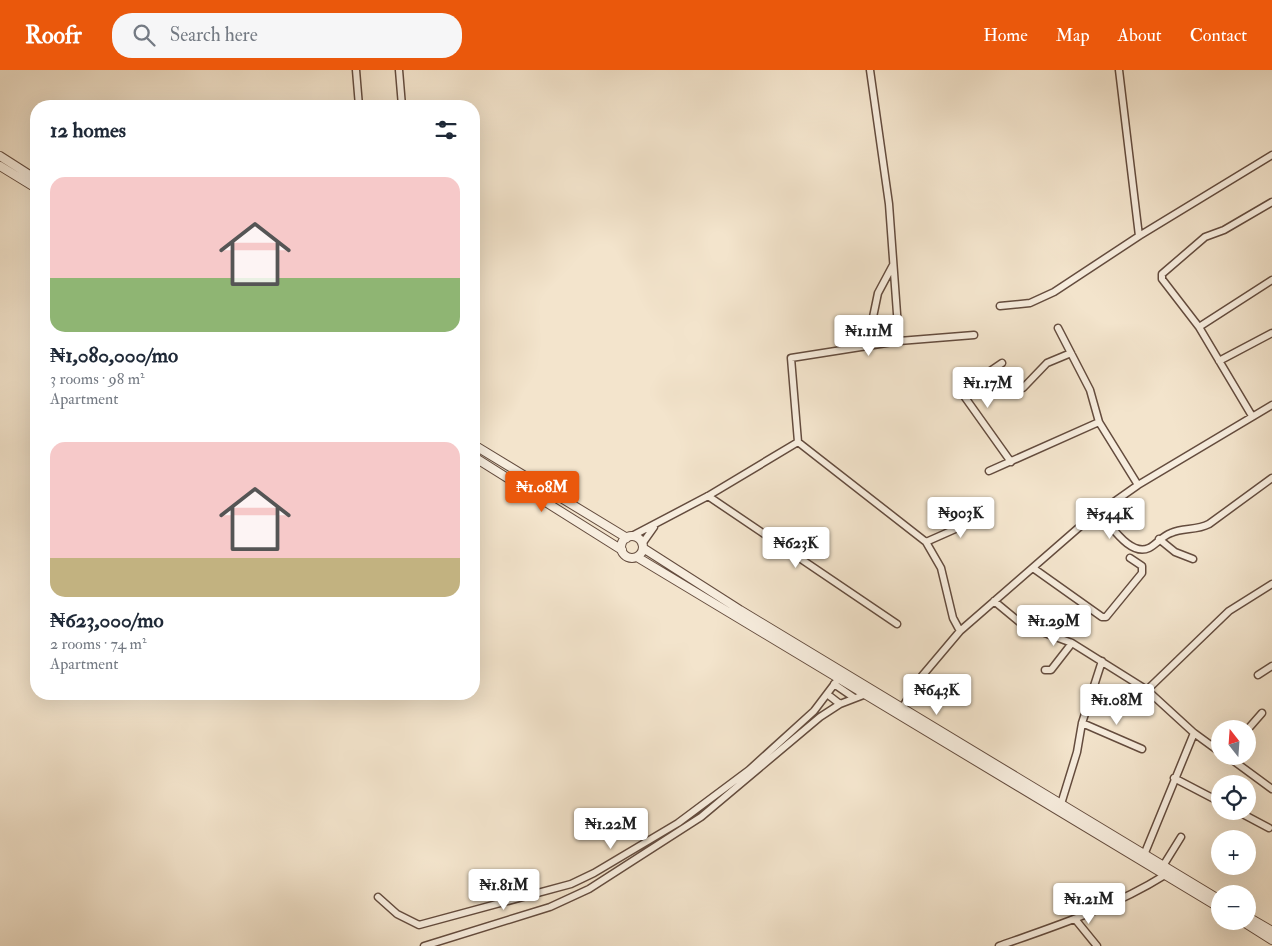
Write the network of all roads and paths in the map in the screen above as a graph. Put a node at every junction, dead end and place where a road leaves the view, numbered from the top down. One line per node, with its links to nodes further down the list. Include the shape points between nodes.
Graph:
1 (356, 70): 5 (street)
2 (399, 70): 6 (street)
3 (870, 70): 14 (street, via 889,204)
4 (1118, 70): 13 (street)
5 (359, 100)
6 (402, 100)
7 (1272, 155): 13 (street)
8 (0, 156): 10 (street)
9 (0, 166): 11 (street)
10 (30, 175)
11 (30, 184)
12 (1272, 202): 17 (street, via 1224,230 1205,237 1162,274 1162,279)
13 (1139, 236): 16 (street, via 1054,292 1030,303)
14 (893, 264): 21 (street); 22 (street, via 878,293)
15 (1272, 280): 17 (street)
16 (1000, 306)
17 (1199, 327): 24 (street)
18 (1058, 328): 23 (street)
19 (1272, 333): 24 (street)
20 (974, 335): 21 (street)
21 (898, 341): 22 (street)
22 (867, 346): 30 (street, via 791,358)
23 (1071, 353): 26 (street, via 1047,363); 29 (street, via 1090,390)
24 (1219, 361): 28 (street)
25 (1002, 363): 33 (street, via 980,378 964,396)
26 (1023, 388)
27 (1272, 405): 28 (street)
28 (1252, 416): 36 (street)
29 (1099, 422): 33 (street); 36 (street)
30 (798, 442): 37 (street); 43 (street)
31 (480, 450): 41 (street)
32 (480, 462): 45 (street)
33 (1011, 462): 34 (street)
34 (989, 471)
35 (1272, 478): 42 (street, via 1201,528 1172,532)
36 (1138, 485): 38 (street)
37 (708, 496): 40 (street); 52 (street)
38 (1099, 513): 42 (street, via 1137,550 1152,547); 49 (street)
39 (987, 515): 43 (street)
40 (654, 526): 41 (street); 44 (street)
41 (629, 537): 44 (street, via 638,538); 45 (street, via 622,544)
42 (1159, 539): 48 (street, via 1175,552)
43 (926, 542): 53 (street, via 941,568 953,618)
44 (643, 546): 46 (street); 65 (street)
45 (622, 550): 46 (street, via 629,558)
46 (637, 557): 59 (street)
47 (1130, 558): 49 (street, via 1142,566 1142,573 1106,617)
48 (1193, 559)
49 (1032, 568): 51 (street)
50 (1272, 584): 60 (street, via 1229,611)
51 (994, 600): 53 (street); 54 (street, via 1023,625)
52 (897, 624)
53 (960, 631): 65 (street, via 922,676)
54 (1072, 643): 55 (street); 57 (street, via 1051,670)
55 (1102, 661): 60 (street); 68 (street)
56 (1272, 666): 58 (street)
57 (1045, 670)
58 (1258, 675)
59 (837, 681): 61 (street); 62 (street); 63 (street)
60 (1147, 690): 69 (street)
61 (827, 694): 64 (street); 84 (street, via 814,711 714,798 678,823 571,884 419,925 396,914)
62 (866, 694): 63 (street); 82 (street)
63 (853, 697): 64 (street)
64 (840, 704): 91 (street, via 820,717 701,818 589,889 550,907)
65 (902, 708): 76 (street)
66 (1262, 713): 67 (street)
67 (1256, 720)
68 (1082, 723): 71 (street); 76 (street)
69 (1194, 733): 70 (street); 73 (street)
70 (1211, 745)
71 (1142, 749)
72 (1239, 765): 74 (street)
73 (1174, 778): 75 (street); 80 (street)
74 (1272, 790)
75 (1211, 797)
76 (1061, 804): 80 (street)
77 (1254, 820): 78 (street)
78 (1270, 828)
79 (1181, 837): 81 (street)
80 (1144, 855): 81 (street)
81 (1163, 866): 83 (street)
82 (1165, 875): 85 (street); 86 (street, via 1138,892)
83 (1211, 895)
84 (378, 897)
85 (1211, 903)
86 (1075, 919): 92 (street); 93 (street)
87 (1256, 922): 89 (street)
88 (1256, 930): 90 (street)
89 (1272, 931)
90 (1272, 940)
91 (424, 946)
92 (999, 946)
93 (1097, 946)

